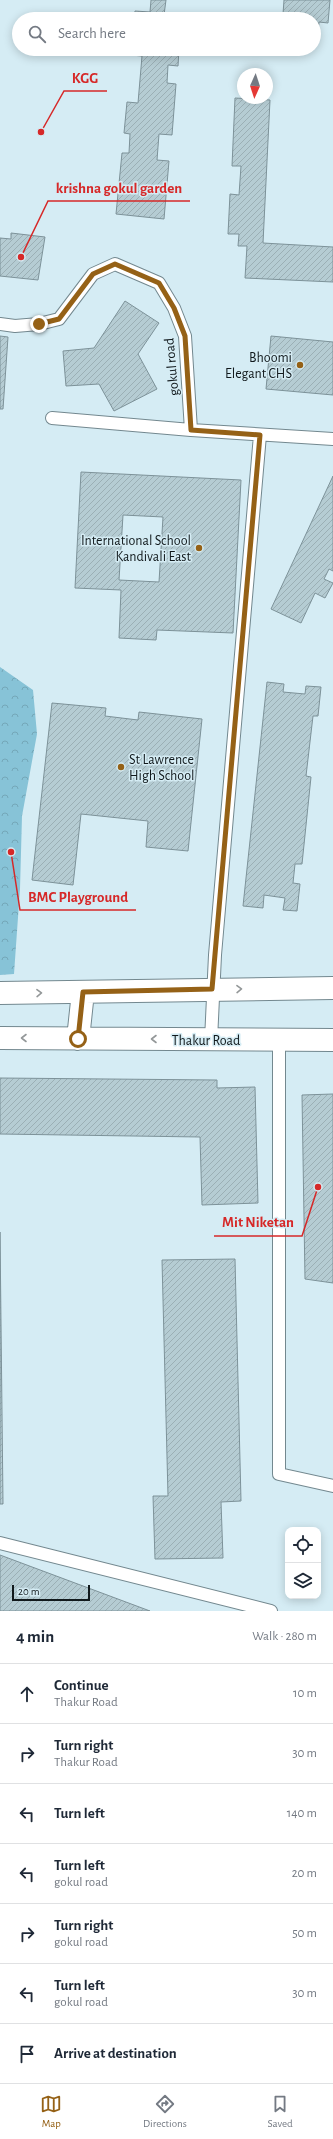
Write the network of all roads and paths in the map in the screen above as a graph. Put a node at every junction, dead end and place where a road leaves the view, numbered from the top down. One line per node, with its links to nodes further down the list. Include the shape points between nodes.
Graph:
1 (0, 324): 3 (lane, gokul road, via 16,326 59,319 93,274 115,264 159,283 174,308 185,336)
2 (52, 418): 3 (lane)
3 (191, 430): 4 (lane)
4 (260, 435): 5 (lane); 7 (lane)
5 (333, 439)
6 (333, 988): 7 (street, one-way to 6)
7 (212, 989): 8 (street); 12 (lane)
8 (83, 992): 9 (street, one-way to 8); 11 (street)
9 (0, 994)
10 (0, 1038): 11 (street, Thakur Road, one-way to 10)
11 (78, 1039): 12 (street, Thakur Road, one-way to 11)
12 (211, 1040): 13 (street, Thakur Road)
13 (279, 1040): 14 (street, Thakur Road); 15 (lane, via 279,1474)
14 (333, 1040)
15 (333, 1486)
16 (0, 1543): 17 (lane)
17 (272, 1611)

